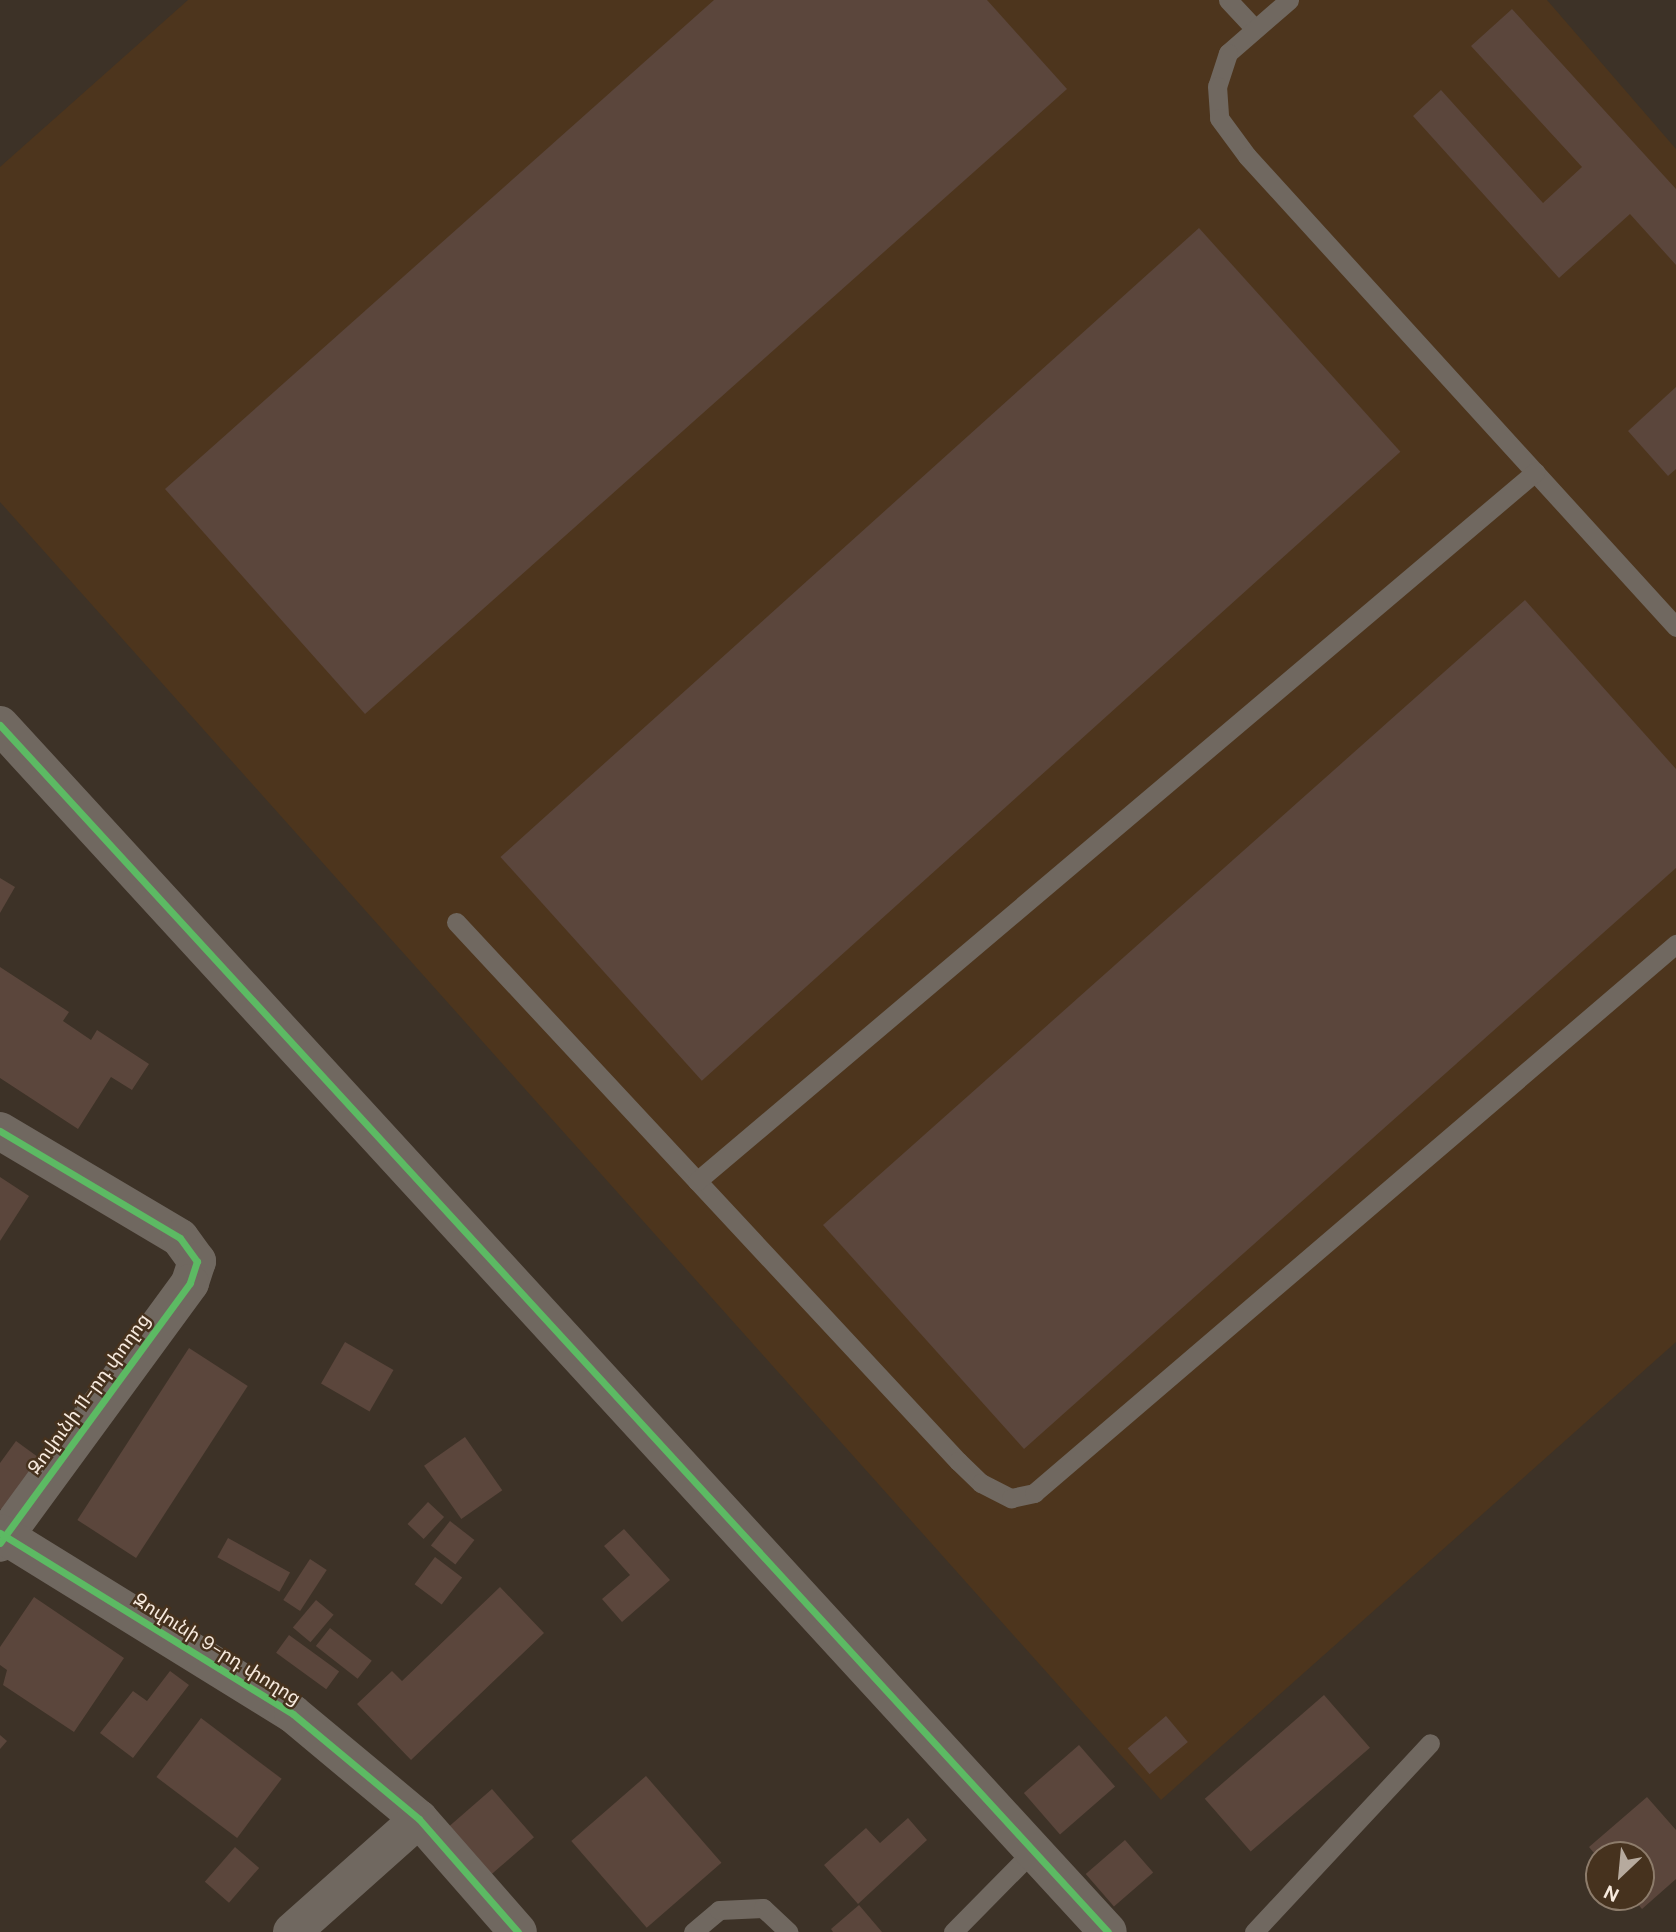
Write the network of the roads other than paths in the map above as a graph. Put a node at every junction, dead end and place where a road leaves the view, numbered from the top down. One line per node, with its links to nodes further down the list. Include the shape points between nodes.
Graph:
1 (1228, 0): 3 (lane)
2 (1289, 0): 3 (lane)
3 (1253, 27): 4 (lane, via 1227,53 1217,86 1219,118 1247,156)
4 (1535, 472): 5 (lane); 10 (lane)
5 (1676, 627)
6 (0, 725): 14 (street)
7 (456, 922): 10 (lane)
8 (1676, 944): 10 (lane, via 1034,1493 1011,1498 981,1483)
9 (0, 1131): 11 (street, Զովունի 11-րդ փողոց, via 180,1238 197,1261 190,1283)
10 (697, 1181)
11 (2, 1537): 13 (street, Զովունի 9-րդ փողոց, via 293,1714)
12 (1430, 1743): 21 (lane)
13 (418, 1819): 15 (street); 16 (street, Զովունի 9-րդ փողոց)
14 (1034, 1851): 19 (lane); 20 (street)
15 (292, 1932)
16 (519, 1932)
17 (693, 1932): 18 (lane, via 719,1910 763,1908)
18 (789, 1932)
19 (953, 1932)
20 (1108, 1932)
21 (1254, 1932)

